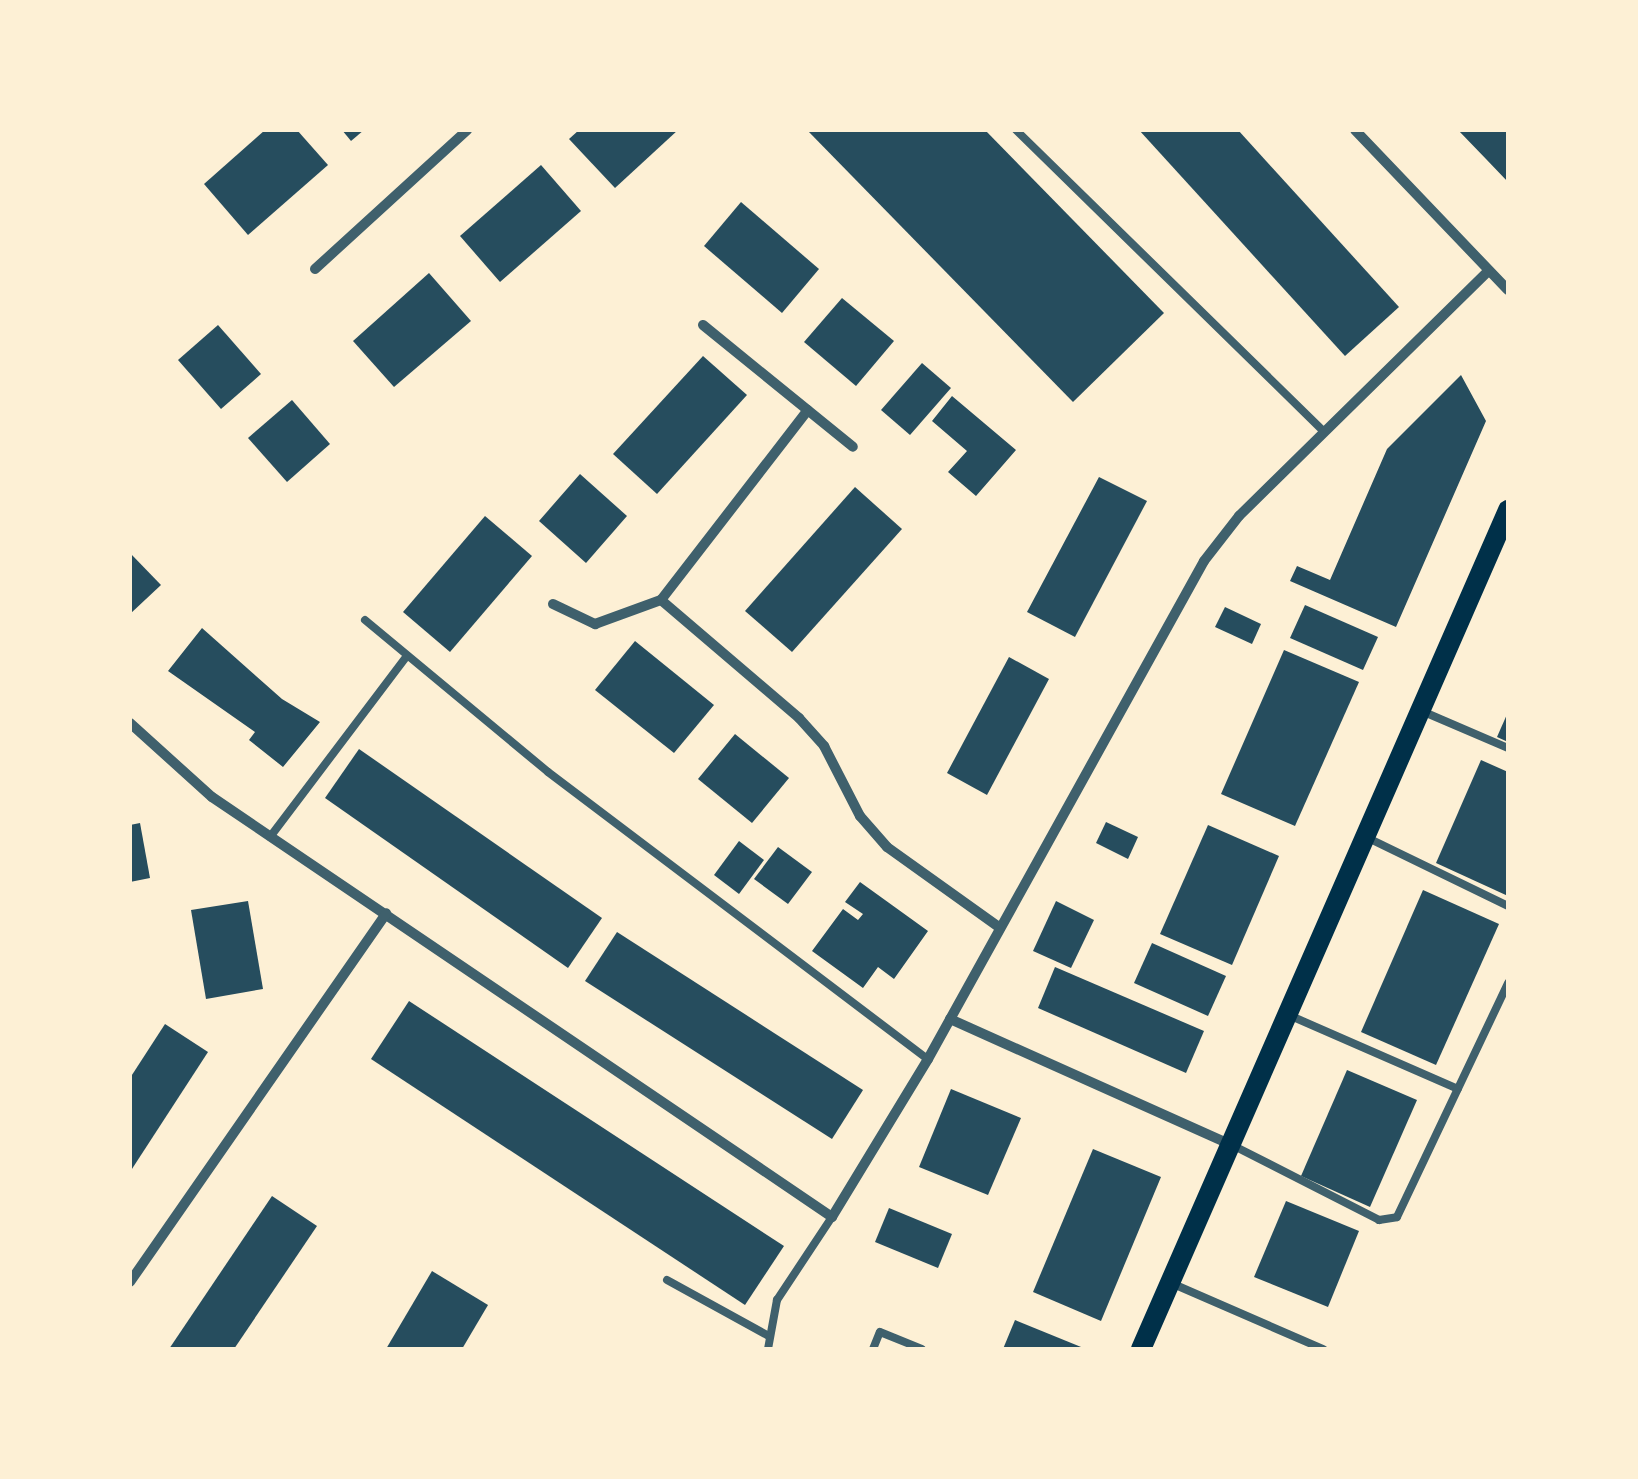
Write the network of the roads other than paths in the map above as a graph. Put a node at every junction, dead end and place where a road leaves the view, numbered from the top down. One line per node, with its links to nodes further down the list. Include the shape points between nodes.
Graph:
1 (467, 130): 4 (street)
2 (1016, 130): 9 (lane)
3 (1355, 130): 5 (street)
4 (315, 269)
5 (1488, 271): 6 (street); 9 (street)
6 (1508, 290)
7 (703, 325): 8 (street)
8 (808, 410): 10 (street); 13 (street)
9 (1324, 432): 24 (street, via 1239,516 1204,561)
10 (853, 447)
11 (1508, 510): 12 (main road)
12 (1502, 542): 17 (main road)
13 (661, 600): 14 (street, via 595,624 573,619); 24 (street, via 799,718 824,746 860,816 888,847)
14 (554, 604)
15 (365, 620): 16 (lane)
16 (407, 656): 21 (lane); 28 (lane, via 548,772)
17 (1420, 710): 19 (lane); 20 (main road)
18 (130, 723): 21 (street, via 212,797)
19 (1508, 748)
20 (1364, 836): 22 (lane); 26 (main road)
21 (270, 837): 23 (street)
22 (1508, 906)
23 (386, 912): 31 (street); 33 (street)
24 (1000, 928): 27 (street)
25 (1508, 983): 29 (lane)
26 (1287, 1014): 29 (lane); 30 (main road)
27 (950, 1019): 28 (street); 30 (street)
28 (928, 1059): 31 (street)
29 (1458, 1089): 30 (lane, via 1390,1220)
30 (1229, 1144): 34 (main road)
31 (832, 1217): 35 (lane, via 798,1260)
32 (667, 1280): 35 (lane)
33 (130, 1282)
34 (1171, 1282): 39 (main road); 40 (lane)
35 (768, 1336): 36 (lane)
36 (768, 1349)
37 (873, 1349): 38 (lane, via 880,1332)
38 (922, 1349)
39 (1141, 1349)
40 (1323, 1349)

